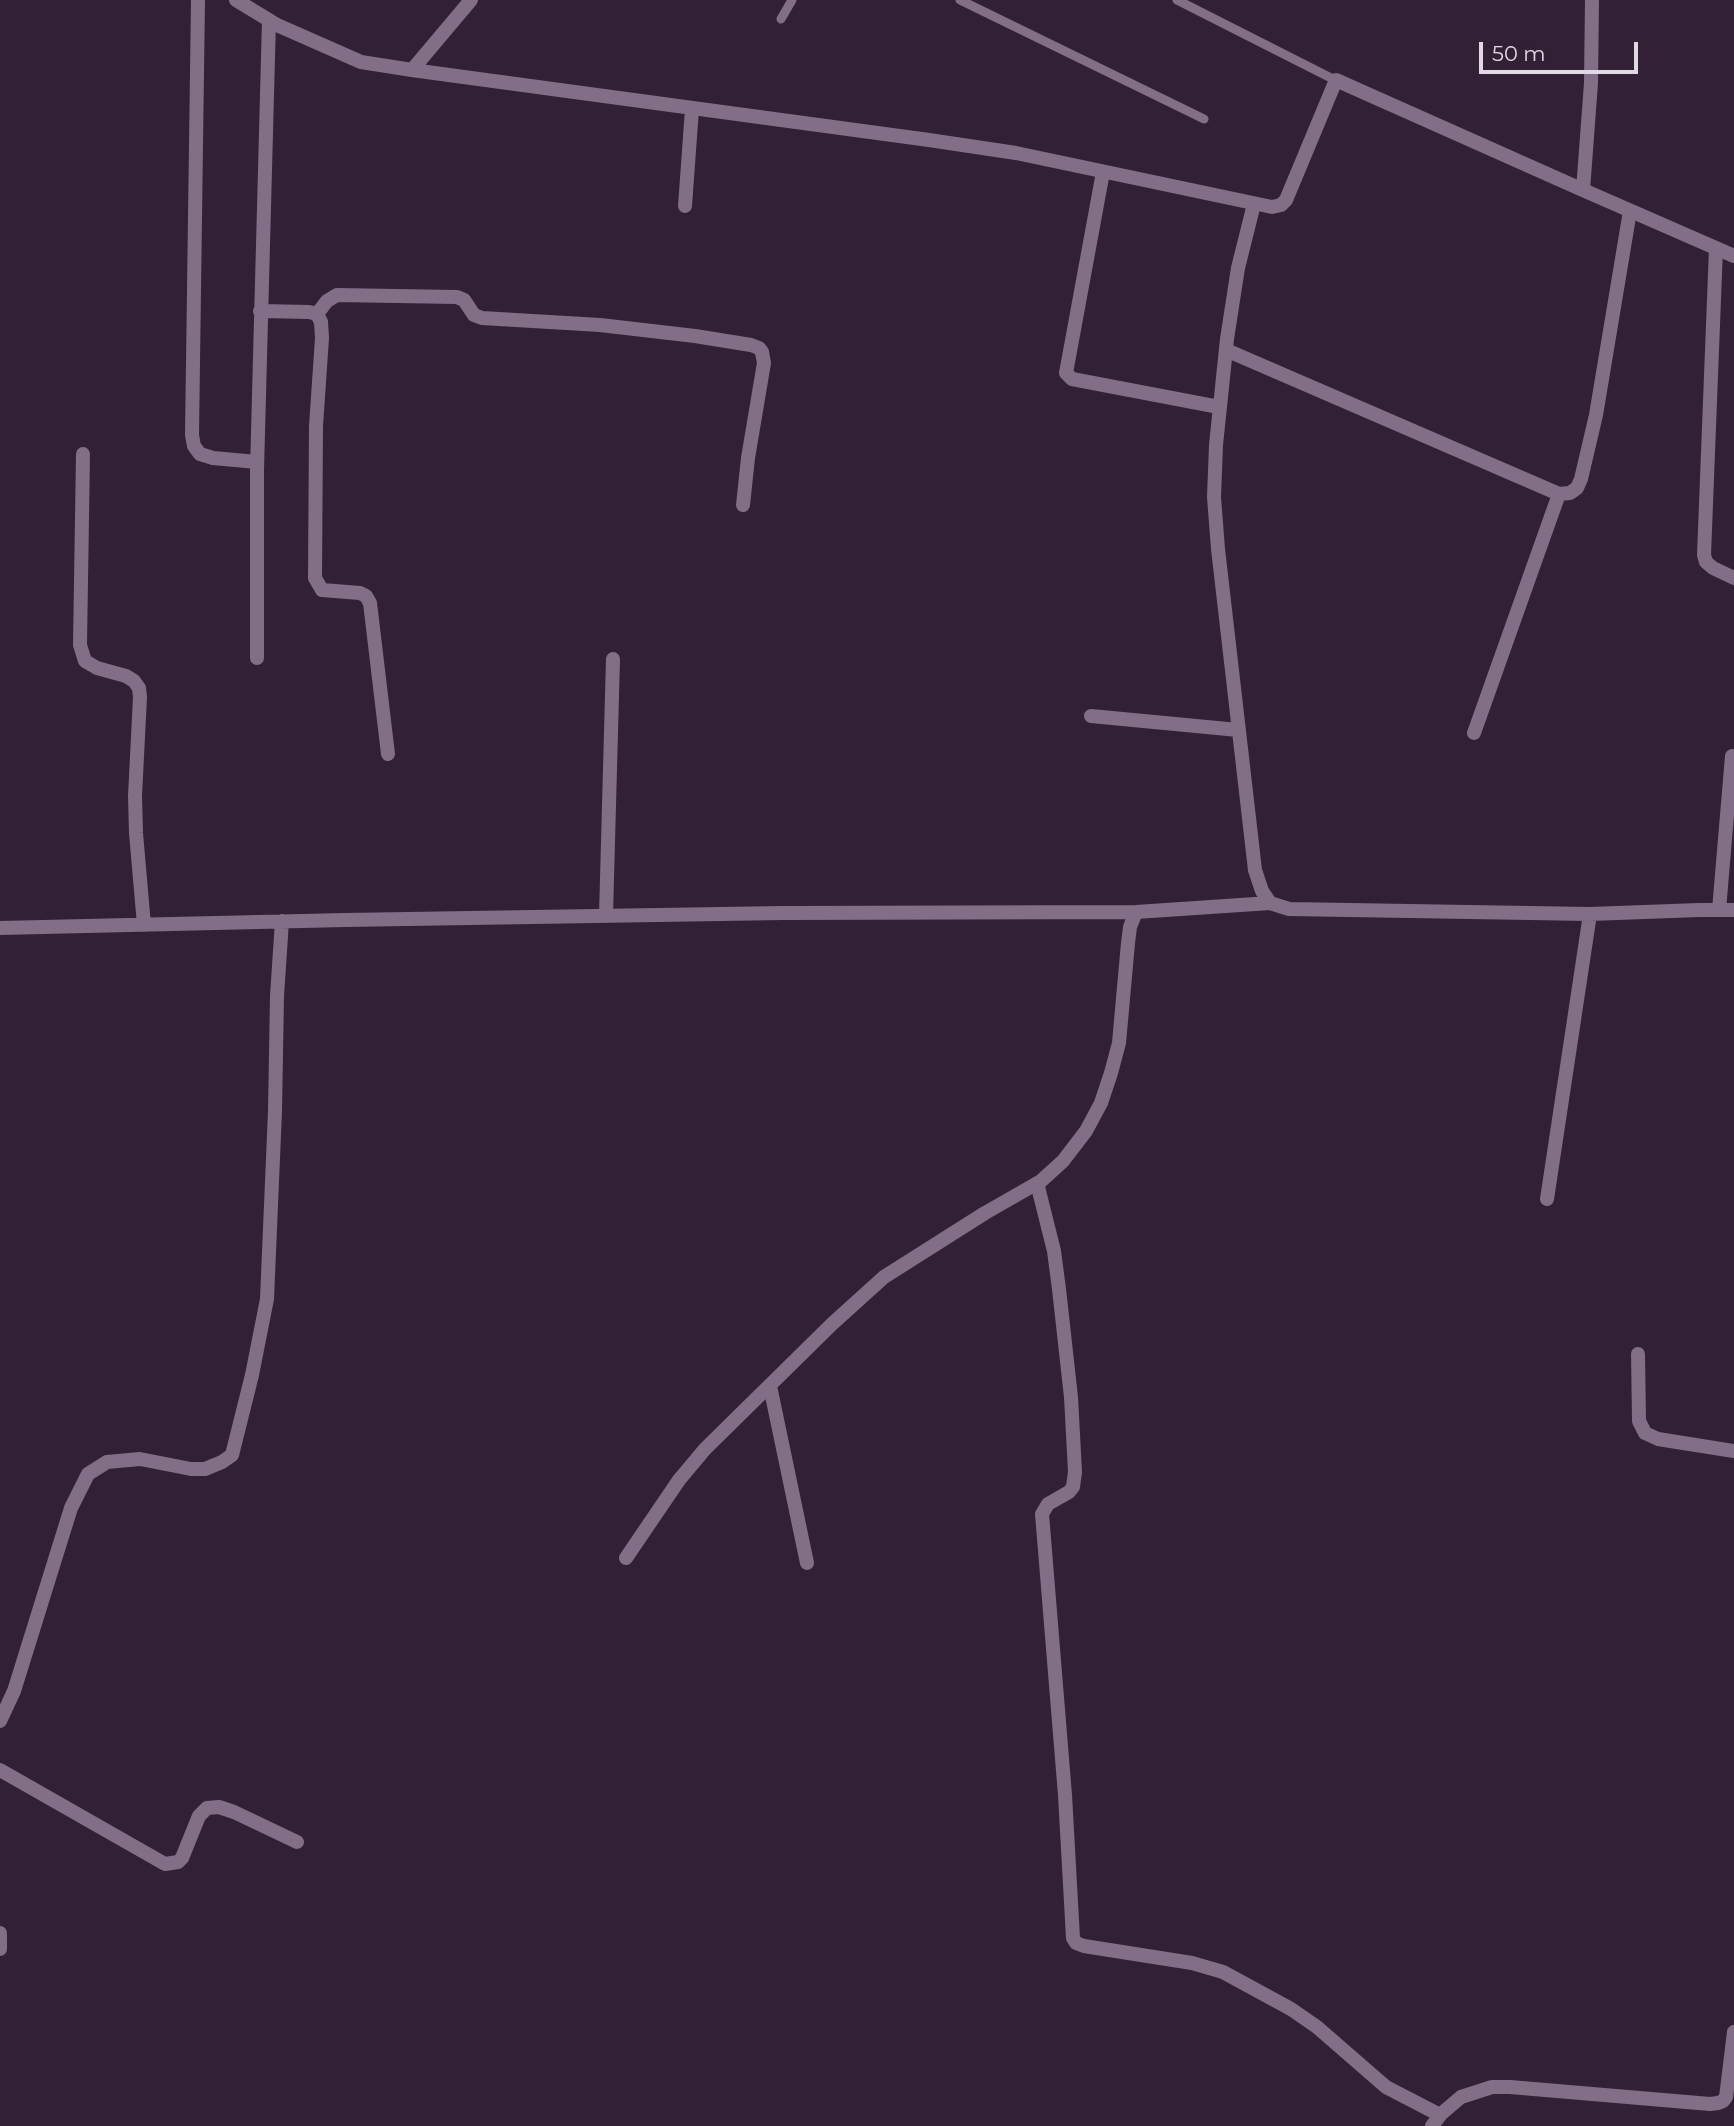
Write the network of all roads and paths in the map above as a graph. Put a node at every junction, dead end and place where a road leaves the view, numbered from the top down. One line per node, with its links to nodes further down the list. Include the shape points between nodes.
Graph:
1 (198, 0): 26 (street, via 192,435 200,454)
2 (236, 0): 9 (street)
3 (471, 0): 10 (street)
4 (792, 0): 8 (lane)
5 (960, 0): 13 (lane)
6 (1177, 0): 11 (lane)
7 (1592, 0): 15 (street)
8 (781, 19)
9 (269, 20): 10 (street, via 361,62); 21 (street)
10 (412, 71): 12 (street)
11 (1335, 80): 15 (street); 16 (street, via 1286,200 1272,207)
12 (692, 109): 14 (street, via 929,139); 17 (street)
13 (1204, 119)
14 (1103, 172): 16 (street); 24 (street, via 1066,373 1072,379)
15 (1583, 190): 18 (street)
16 (1254, 204): 23 (street, via 1238,268)
17 (685, 206)
18 (1630, 211): 19 (street); 27 (street, via 1581,479 1570,494)
19 (1716, 248): 20 (street); 29 (street, via 1704,555 1713,568)
20 (1734, 256)
21 (260, 311): 22 (street); 26 (street)
22 (317, 314): 28 (street, via 337,295 457,297 482,318 600,325 758,348 764,363); 35 (street, via 322,338 315,578 322,590 359,593 370,604)
23 (1226, 350): 24 (street); 27 (street)
24 (1219, 407): 33 (street, via 1214,497)
25 (83, 454): 43 (street, via 80,645 85,661 126,676 139,688 135,796)
26 (257, 462): 30 (street)
27 (1559, 494): 34 (street)
28 (743, 505)
29 (1734, 578)
30 (257, 658)
31 (613, 659): 41 (street)
32 (1091, 716): 33 (street)
33 (1238, 730): 37 (street, via 1255,870)
34 (1474, 733)
35 (388, 754)
36 (1732, 755): 38 (street)
37 (1270, 903): 39 (street); 40 (street, via 1289,909)
38 (1727, 910): 40 (street)
39 (1136, 912): 41 (street); 45 (street, via 1130,927 1119,1043 1101,1103 1063,1161)
40 (1590, 914): 46 (street)
41 (606, 915): 42 (street)
42 (282, 921): 43 (street); 52 (street, via 267,1299 232,1455 205,1469 140,1459 107,1462 88,1474 71,1508 14,1691)
43 (144, 925): 44 (street)
44 (0, 928)
45 (1037, 1183): 48 (street, via 884,1277); 58 (street, via 1059,1289 1075,1472 1073,1487 1048,1504 1042,1514 1073,1938 1084,1946 1223,1972 1291,2008 1386,2087)
46 (1548, 1199)
47 (1638, 1354): 49 (street, via 1639,1421 1645,1433)
48 (770, 1386): 50 (street, via 679,1480); 51 (street)
49 (1734, 1451)
50 (626, 1558)
51 (807, 1563)
52 (0, 1721)
53 (0, 1770): 54 (street, via 165,1864 182,1857 207,1808 234,1811)
54 (297, 1842)
55 (0, 1933): 56 (street)
56 (0, 1949)
57 (1734, 2032): 58 (street, via 1726,2097 1718,2103 1492,2087 1461,2097)
58 (1436, 2120)

